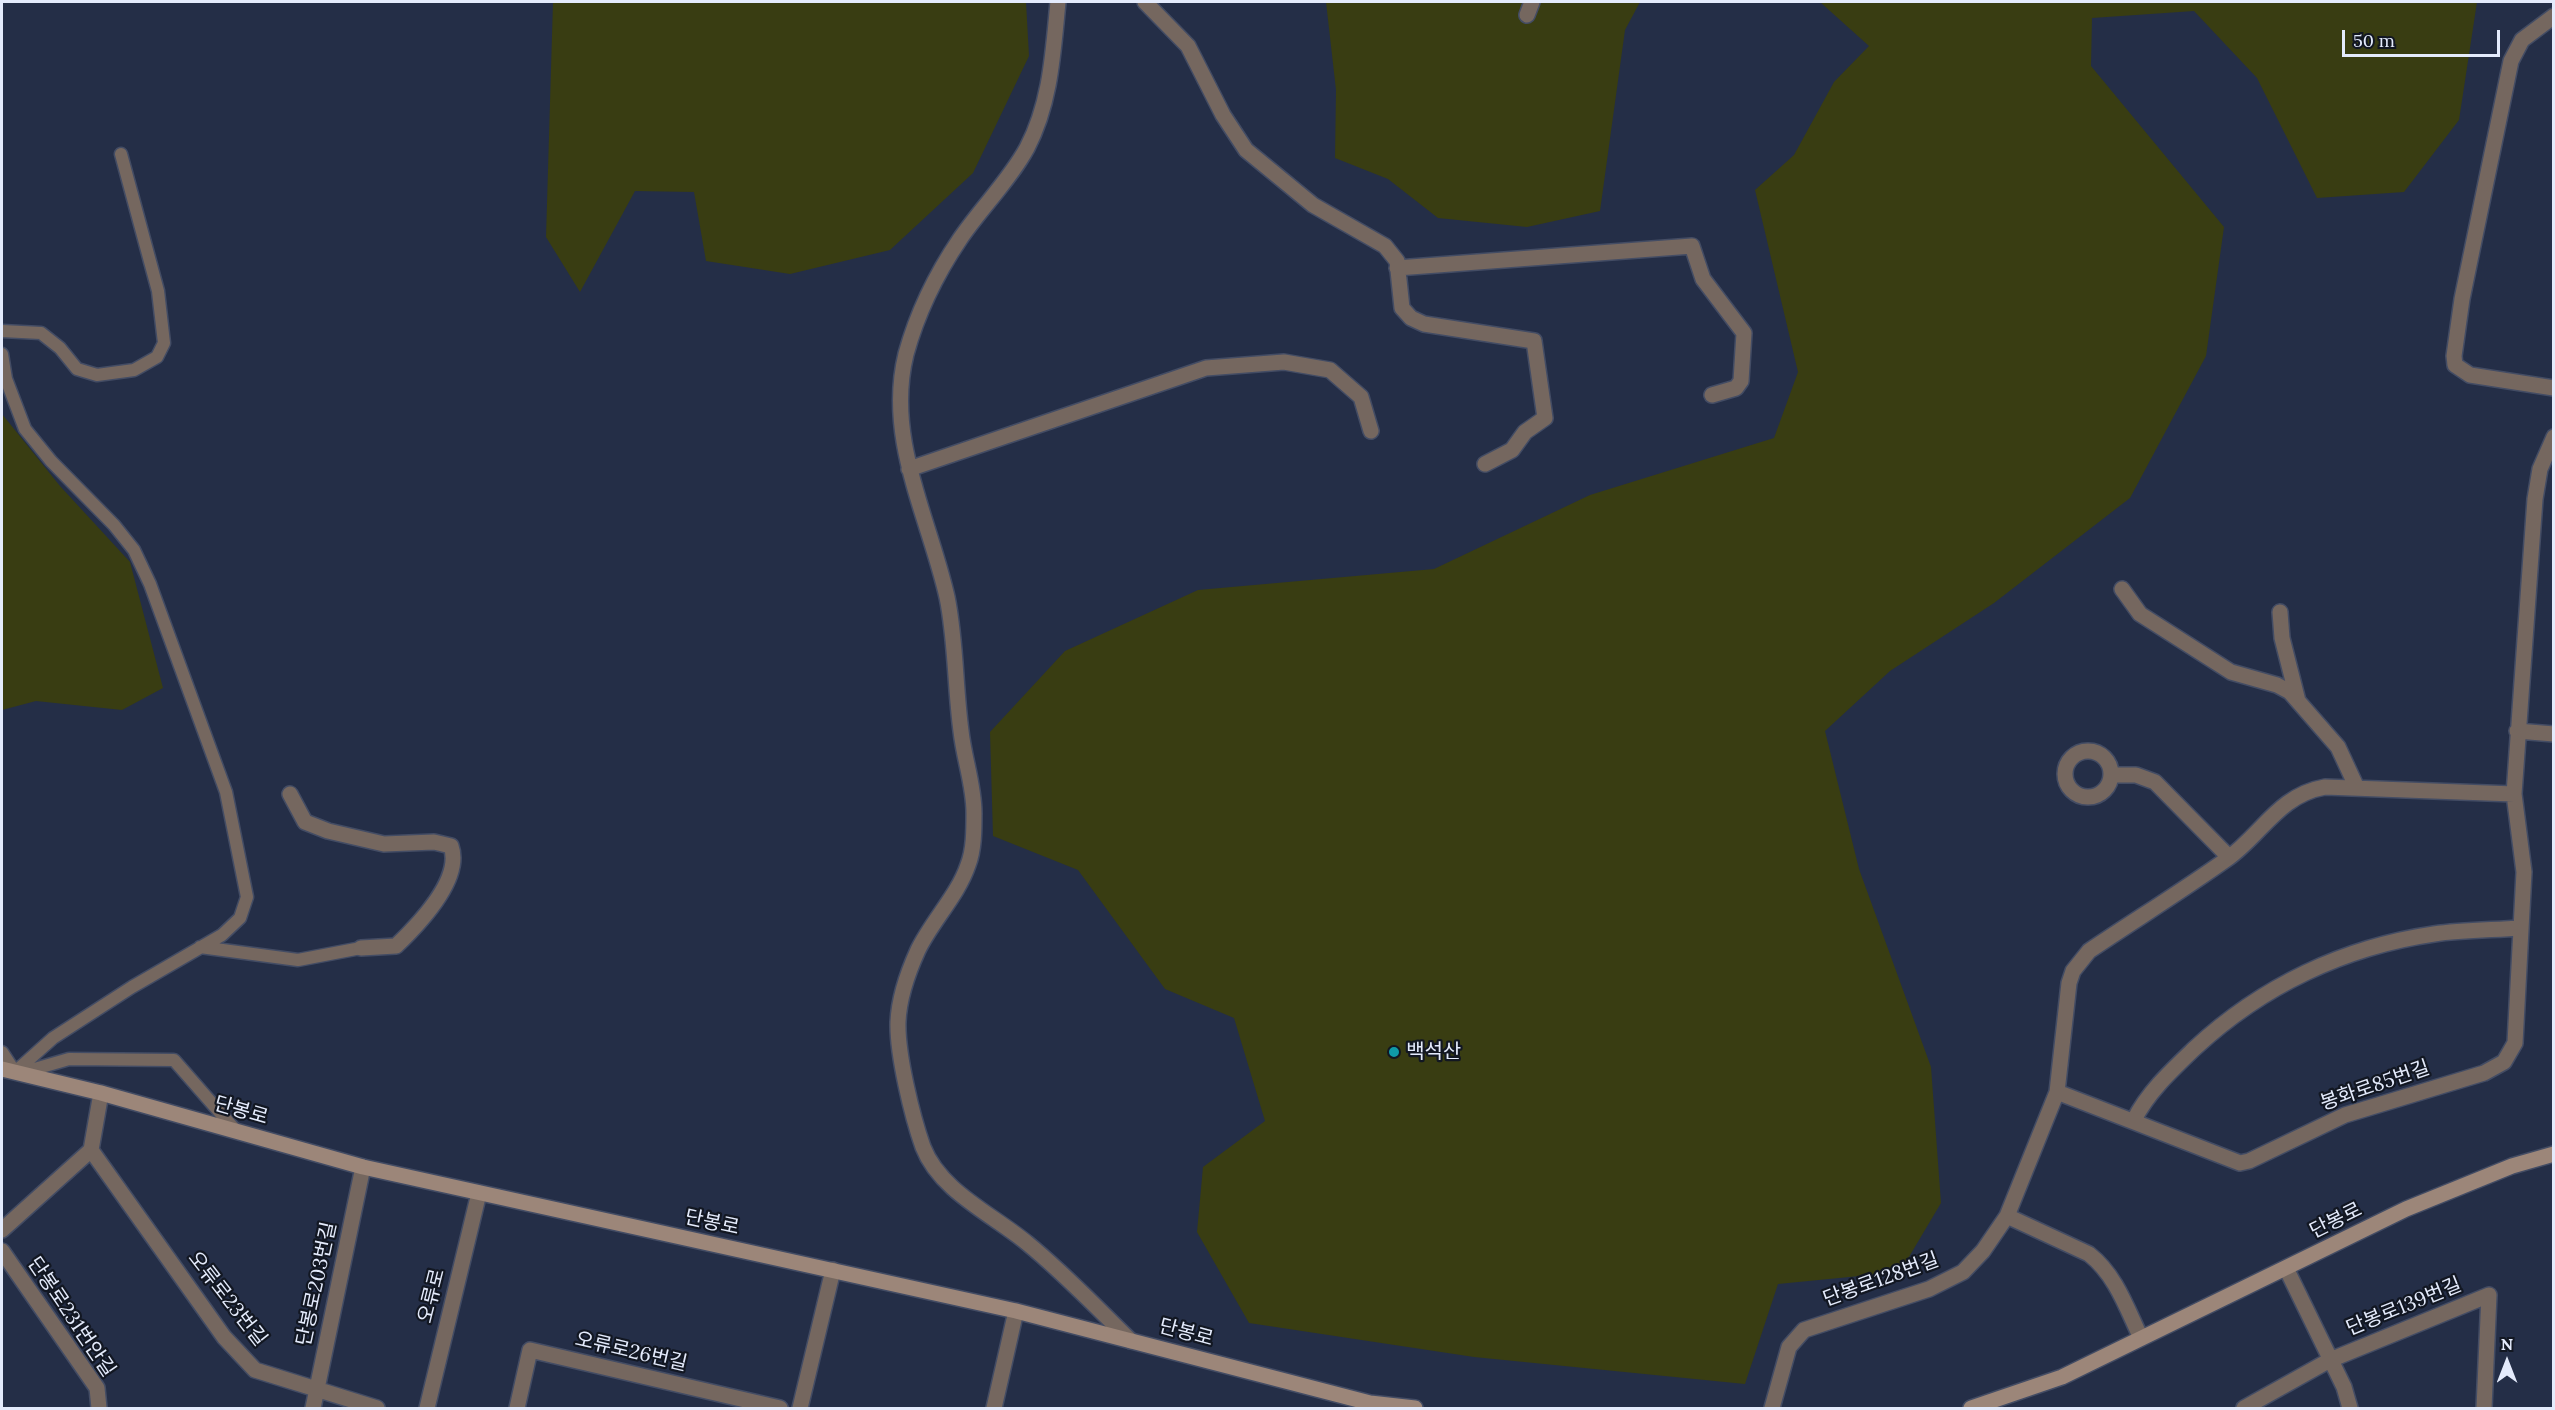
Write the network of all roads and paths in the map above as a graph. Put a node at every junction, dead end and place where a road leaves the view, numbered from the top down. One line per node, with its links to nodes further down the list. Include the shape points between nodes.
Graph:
1 (1058, 2): 13 (street, via 1049,84 1027,147 961,238 936,279 914,330 905,359 901,398)
2 (1145, 2): 5 (street, via 1188,46 1222,115 1246,150 1313,205 1385,246 1397,261)
3 (2553, 16): 8 (street, via 2522,40 2511,60 2454,356 2455,365 2470,375)
4 (121, 154): 6 (lane, via 158,291 164,344 157,357 134,370 97,375 77,369 41,333)
5 (1397, 268): 9 (street, via 1692,246 1703,279 1744,333 1741,381 1736,388); 12 (street, via 1402,308 1411,318 1424,324 1533,341 1545,418 1525,432 1512,450)
6 (2, 331)
7 (2, 354): 25 (lane, via 6,379 25,429 134,550 218,770 236,835 247,897 240,918)
8 (2553, 388)
9 (1712, 395)
10 (1371, 431): 13 (street, via 1361,397 1330,370 1284,362 1206,368)
11 (2553, 437): 17 (street, 봉화로85번길, via 2537,484)
12 (1485, 464)
13 (909, 470): 44 (street, via 948,602 961,738 974,809 968,866 919,948 901,996 898,1024 916,1123 937,1171 1027,1243)
14 (2122, 589): 16 (street, via 2149,620 2231,672 2277,685)
15 (2280, 612): 16 (street, via 2282,638)
16 (2298, 701): 20 (street, via 2338,747)
17 (2517, 731): 18 (street); 22 (street, 봉화로85번길)
18 (2553, 734)
19 (2112, 775): 23 (street, via 2136,775 2155,782)
20 (2357, 788): 22 (street, 단봉로128번길); 23 (street, 단봉로128번길, via 2325,787 2291,798)
21 (290, 794): 26 (street, via 305,822 328,831 384,844 434,842 451,846 455,858 449,876 416,926 396,946)
22 (2514, 794): 24 (street, 봉화로85번길, via 2524,872)
23 (2229, 857): 29 (street, 단봉로128번길, via 2080,960 2067,989)
24 (2520, 928): 31 (street, via 2434,934 2375,946 2324,963 2277,986 2227,1018 2170,1071 2142,1104); 31 (street, 봉화로85번길, via 2515,1043 2504,1062 2484,1073 2345,1115 2249,1161 2232,1161)
25 (200, 947): 26 (lane, via 298,960); 28 (lane, via 53,1038)
26 (361, 948)
27 (2, 1052): 28 (lane)
28 (13, 1072): 30 (street, 단봉로); 32 (lane, via 69,1059 174,1060)
29 (2057, 1092): 31 (street, 봉화로85번길); 37 (street, 단봉로128번길)
30 (101, 1093): 32 (street, 단봉로); 33 (street)
31 (2134, 1120)
32 (237, 1132): 35 (street, 단봉로)
33 (92, 1150): 38 (street); 46 (street, 오류로23번길, via 224,1336 255,1370)
34 (2553, 1154): 40 (street, 단봉로, via 2512,1166 2406,1209)
35 (363, 1167): 36 (street, 단봉로); 46 (street, 단봉로203번길)
36 (479, 1193): 41 (street, 단봉로); 51 (street, 오류로)
37 (2007, 1216): 43 (street, via 2100,1262 2109,1272); 57 (street, 단봉로128번길, via 1963,1272 1929,1288 1804,1330 1789,1347)
38 (2, 1230)
39 (2, 1251): 48 (street, 단봉로231번안길, via 97,1388)
40 (2286, 1268): 43 (street, 단봉로); 45 (street, 단봉로139번길)
41 (832, 1270): 42 (street, 단봉로); 54 (street)
42 (1016, 1311): 44 (street, 단봉로); 55 (street)
43 (2141, 1338): 58 (street, 단봉로, via 2062,1377)
44 (1131, 1341): 47 (street, 단봉로)
45 (2330, 1360): 59 (street, 단봉로139번길); 60 (street, 단봉로139번길); 61 (street, 단봉로139번길, via 2489,1295)
46 (317, 1389): 49 (street, 단봉로203번길); 50 (street, 오류로23번길)
47 (1370, 1406): 56 (street, 단봉로)
48 (99, 1408)
49 (313, 1408)
50 (377, 1408)
51 (427, 1408)
52 (517, 1408): 53 (street, 오류로26번길, via 530,1350)
53 (780, 1408)
54 (800, 1408)
55 (994, 1408)
56 (1415, 1408)
57 (1772, 1408)
58 (1971, 1408)
59 (2244, 1408)
60 (2350, 1408)
61 (2484, 1408)

